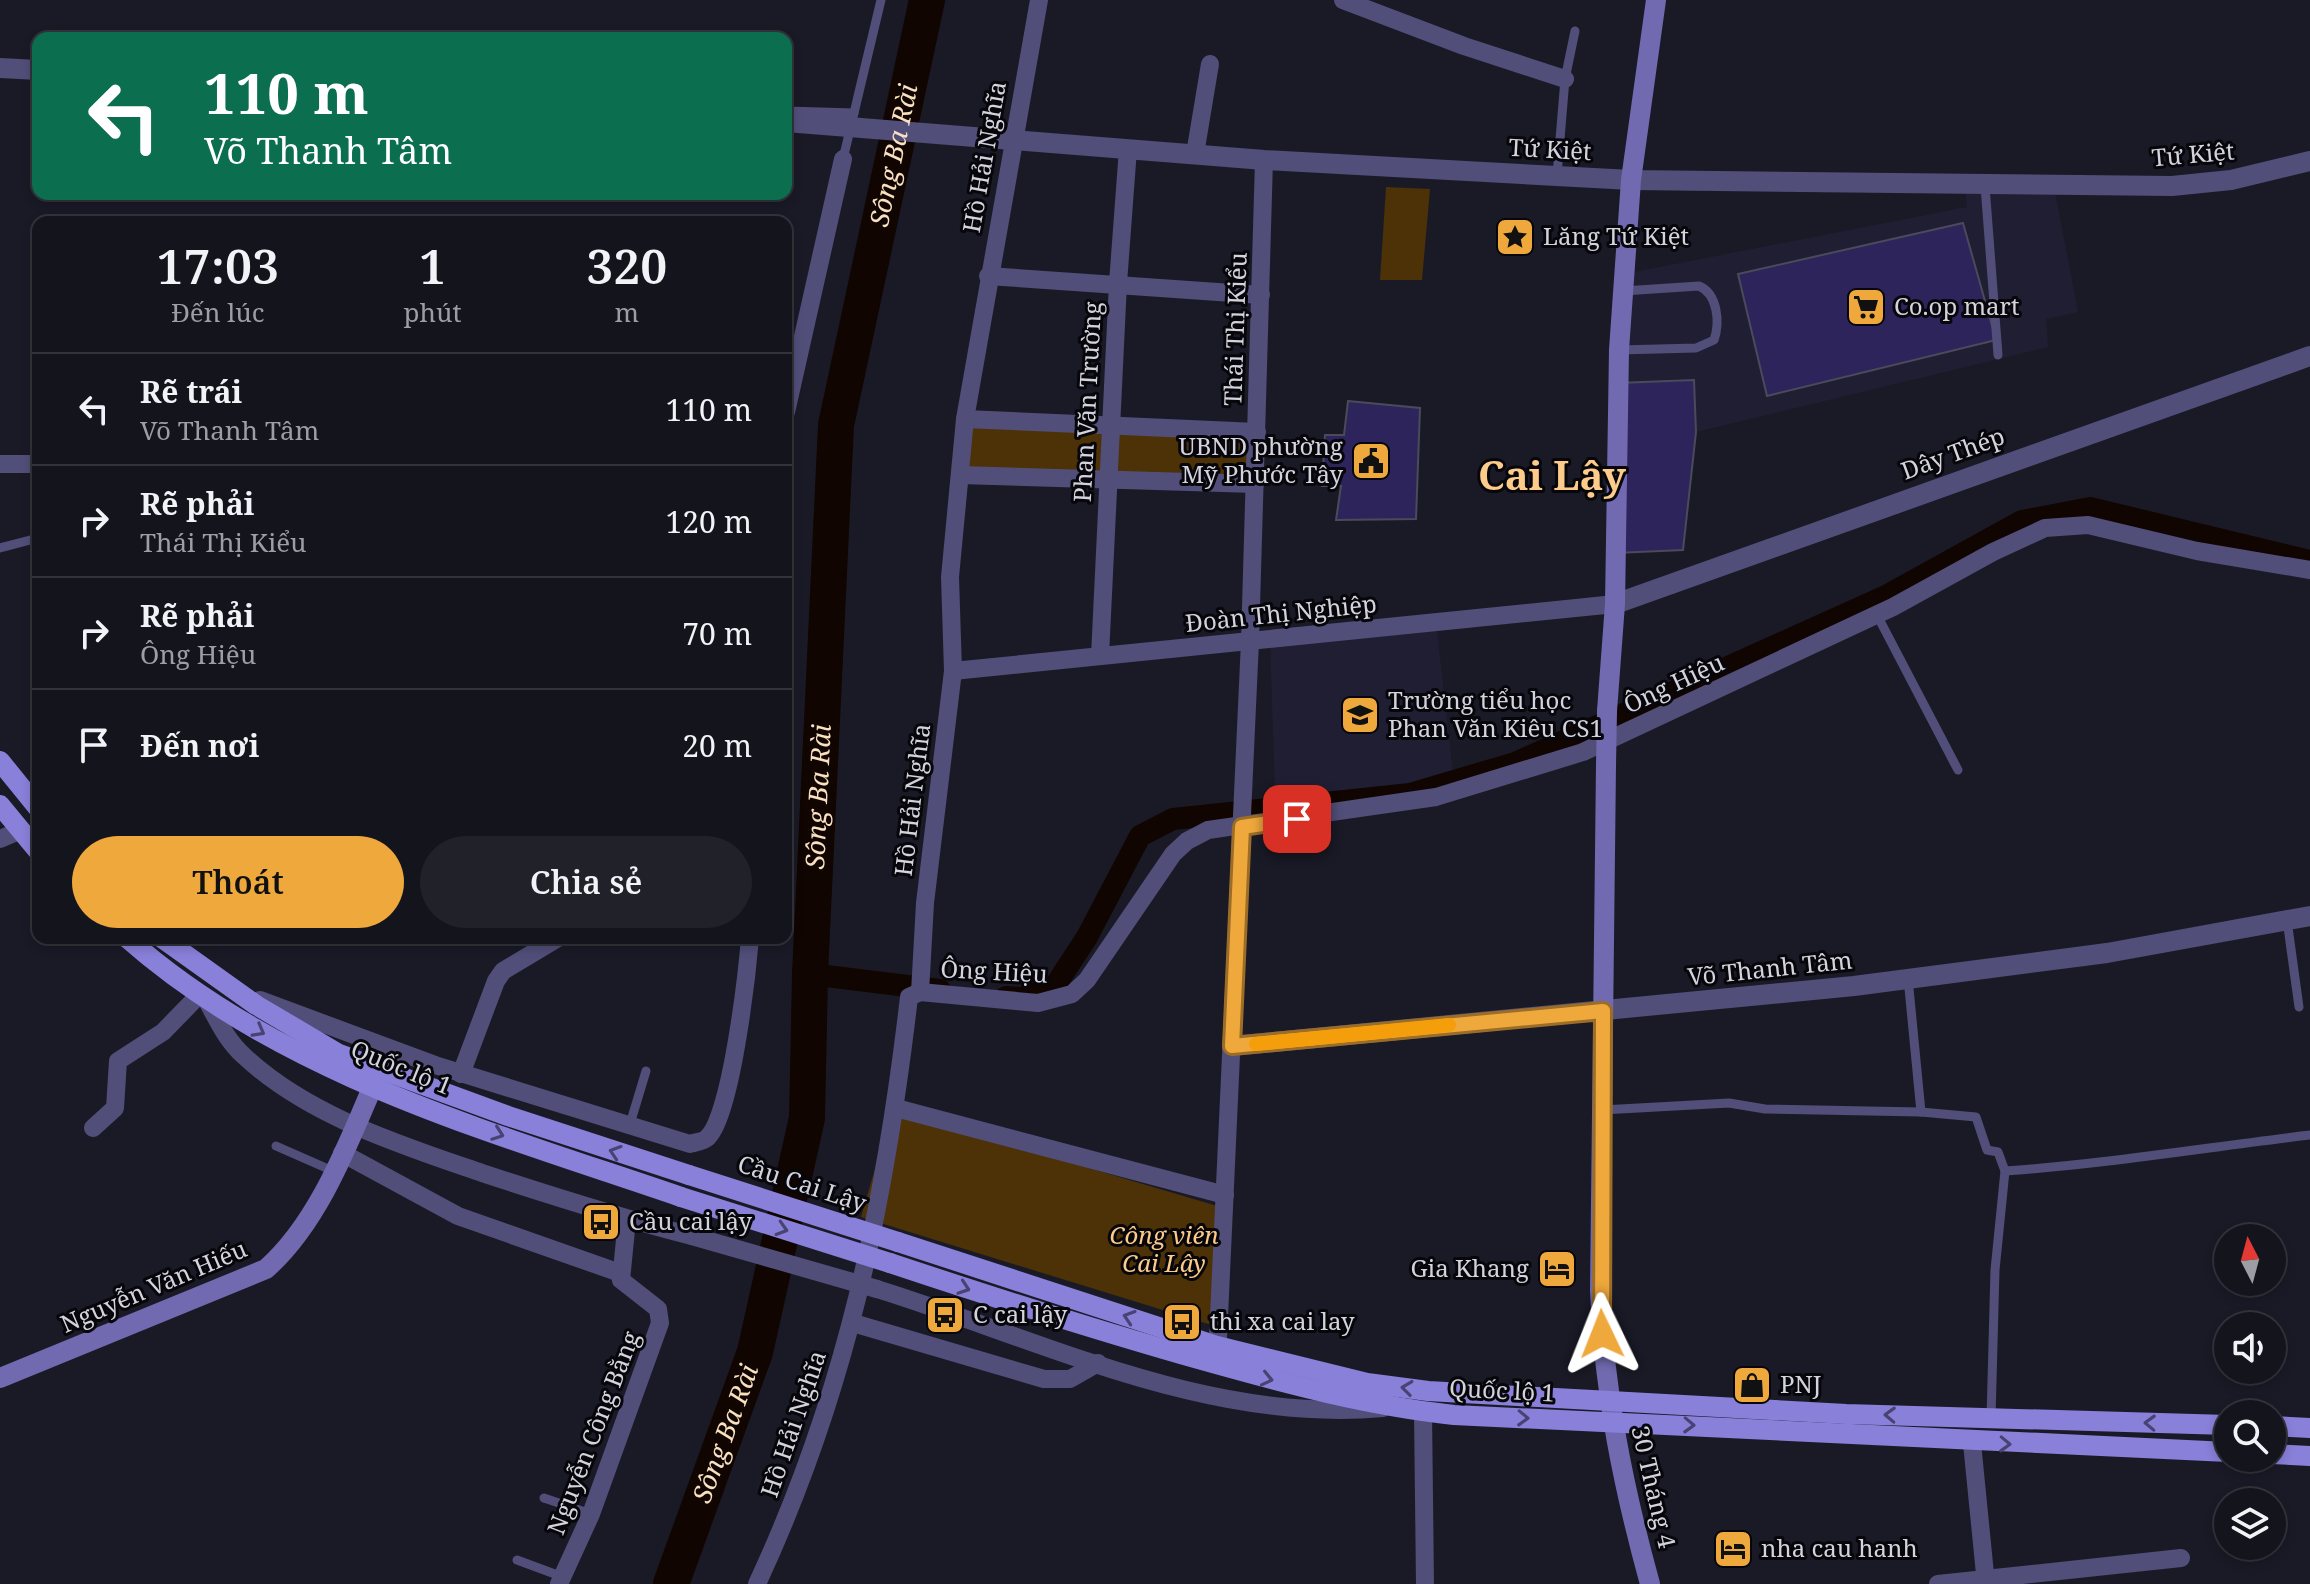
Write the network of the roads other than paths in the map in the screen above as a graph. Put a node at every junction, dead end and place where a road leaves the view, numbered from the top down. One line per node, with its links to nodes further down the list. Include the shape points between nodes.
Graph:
1 (881, 0): 12 (lane)
2 (1039, 0): 13 (street, Hồ Hải Nghĩa)
3 (1343, 0): 9 (street)
4 (1656, 0): 20 (main road)
5 (1575, 31): 9 (lane)
6 (1210, 64): 15 (street)
7 (0, 68): 8 (street)
8 (32, 70)
9 (1565, 79): 19 (lane)
10 (792, 112): 12 (lane)
11 (792, 122): 12 (street, Tứ Kiệt)
12 (856, 122): 13 (street, Tứ Kiệt); 16 (lane)
13 (1012, 141): 14 (street, Tứ Kiệt); 22 (street, Hồ Hải Nghĩa)
14 (1128, 149): 15 (street, Tứ Kiệt); 23 (street, Phan Văn Trường)
15 (1195, 154): 17 (street, Tứ Kiệt)
16 (843, 159): 29 (street)
17 (1264, 160): 19 (street, Tứ Kiệt); 25 (street, Thái Thị Kiểu)
18 (2310, 161): 21 (street, Tứ Kiệt, via 2231,180 2172,186)
19 (1557, 176): 20 (street, Tứ Kiệt)
20 (1631, 180): 21 (street, Tứ Kiệt); 24 (main road)
21 (1985, 186): 27 (lane)
22 (988, 276): 23 (street); 30 (street, Hồ Hải Nghĩa)
23 (1118, 283): 25 (street); 31 (street, Phan Văn Trường)
24 (1623, 291): 26 (main road); 26 (lane, via 1699,286 1713,298 1717,330 1714,340 1696,348)
25 (1261, 295): 32 (street, Thái Thị Kiểu)
26 (1619, 350): 41 (main road)
27 (1998, 355)
28 (2310, 356): 41 (street, Dây Thép)
29 (792, 385)
30 (965, 419): 31 (street); 35 (street, Hồ Hải Nghĩa)
31 (1113, 425): 32 (street); 36 (street, Phan Văn Trường)
32 (1257, 432): 37 (street, Thái Thị Kiểu)
33 (0, 464): 34 (street)
34 (32, 464)
35 (960, 475): 36 (street); 45 (street, Hồ Hải Nghĩa, via 950,577)
36 (1109, 478): 37 (street); 44 (street, Phan Văn Trường)
37 (1255, 484): 43 (street, Thái Thị Kiểu)
38 (32, 540): 39 (lane)
39 (0, 548)
40 (2310, 570): 42 (street, Ông Hiệu, via 2197,551 2109,528 2061,526 1993,552)
41 (1615, 604): 43 (street, Đoàn Thị Nghiệp); 64 (main road, 30 Tháng 4, bridge, via 1607,711)
42 (1877, 615): 47 (lane); 50 (street, Ông Hiệu, via 1583,752 1436,797)
43 (1250, 641): 44 (street, Đoàn Thị Nghiệp); 50 (street, Thái Thị Kiểu)
44 (1100, 656): 45 (street, Đoàn Thị Nghiệp)
45 (953, 671): 61 (street, Hồ Hải Nghĩa, via 925,903)
46 (0, 761): 48 (main road)
47 (1958, 770)
48 (32, 801)
49 (0, 805): 51 (main road)
50 (1243, 822): 61 (street, Ông Hiệu, via 1208,830 1173,854 1072,994 1038,1003); 65 (street)
51 (10, 835): 52 (main road)
52 (32, 848)
53 (2310, 916): 54 (street, Võ Thanh Tâm)
54 (2287, 920): 59 (street, Võ Thanh Tâm, via 2107,953); 63 (lane)
55 (135, 944): 62 (main road, Quốc lộ 1)
56 (170, 944): 60 (main road, Quốc lộ 1)
57 (548, 944): 67 (street, via 503,971 496,981)
58 (749, 944): 72 (street, via 717,1125 706,1140 690,1144)
59 (1908, 978): 64 (street, Võ Thanh Tâm); 71 (lane)
60 (228, 987): 67 (street); 79 (main road, Quốc lộ 1, one-way to 60, via 339,1054)
61 (920, 992): 69 (street, Hồ Hải Nghĩa, via 909,997)
62 (203, 998): 68 (main road, Quốc lộ 1, one-way to 68); 73 (street, via 249,1061); 74 (street, via 118,1061 115,1108)
63 (2299, 1007)
64 (1603, 1011): 65 (street, Võ Thanh Tâm); 70 (main road, 30 Tháng 4)
65 (1232, 1046): 80 (street)
66 (646, 1071): 72 (lane)
67 (461, 1074): 72 (street)
68 (372, 1088): 73 (main road, Nguyễn Văn Hiếu); 81 (main road, Quốc lộ 1, one-way to 81)
69 (896, 1108): 80 (street); 86 (street, Hồ Hải Nghĩa)
70 (1602, 1110): 71 (lane, via 1729,1103 1765,1109); 90 (main road, 30 Tháng 4, via 1600,1291)
71 (1921, 1112): 78 (lane, via 1976,1117 1982,1142 1987,1150 1998,1152)
72 (630, 1124)
73 (356, 1126): 77 (main road, Nguyễn Văn Hiếu); 82 (street)
74 (93, 1128)
75 (2310, 1135): 78 (lane, via 2079,1167)
76 (276, 1146): 77 (lane)
77 (337, 1162): 85 (street, via 458,1216); 89 (main road, Nguyễn Văn Hiếu, via 288,1247 266,1269)
78 (2005, 1171): 93 (lane, via 1995,1270)
79 (689, 1175): 83 (main road, Cầu Cai Lậy, bridge)
80 (1225, 1195): 87 (street)
81 (681, 1197): 84 (main road, Cầu Cai Lậy, one-way to 84, bridge)
82 (627, 1220): 85 (street); 88 (street, bridge, via 877,1289)
83 (898, 1242): 87 (main road, Quốc lộ 1, one-way to 83)
84 (890, 1263): 87 (main road, Quốc lộ 1, one-way to 87, via 1063,1321)
85 (620, 1273): 103 (street, Nguyễn Công Bằng, via 626,1286 658,1309 660,1323)
86 (853, 1323): 88 (street, via 1044,1379 1070,1379); 108 (street, Hồ Hải Nghĩa, via 814,1448)
87 (1217, 1355): 90 (main road, Quốc lộ 1, one-way to 87, via 1428,1391); 91 (main road, Quốc lộ 1, one-way to 91)
88 (1098, 1363): 91 (street, via 1175,1387 1268,1406 1333,1413)
89 (0, 1378)
90 (1608, 1401): 93 (main road, Quốc lộ 1, one-way to 90); 94 (main road, 30 Tháng 4)
91 (1391, 1408): 92 (main road, Quốc lộ 1)
92 (1423, 1412): 94 (main road, Quốc lộ 1, one-way to 94); 109 (street)
93 (1991, 1418): 95 (main road, Quốc lộ 1, one-way to 93)
94 (1611, 1422): 98 (main road, Quốc lộ 1, one-way to 98); 110 (main road, 30 Tháng 4)
95 (2214, 1425)
96 (2286, 1427): 97 (main road)
97 (2310, 1428)
98 (1972, 1443): 99 (main road, Quốc lộ 1, one-way to 99); 107 (street)
99 (2214, 1452)
100 (2286, 1455): 101 (main road)
101 (2310, 1456)
102 (544, 1498): 103 (lane)
103 (591, 1514): 106 (street, Nguyễn Công Bằng)
104 (2181, 1558): 107 (street)
105 (517, 1560): 106 (lane)
106 (561, 1580)
107 (1986, 1582): 111 (street)
108 (757, 1584)
109 (1425, 1584)
110 (1650, 1584)
111 (1938, 1584)

